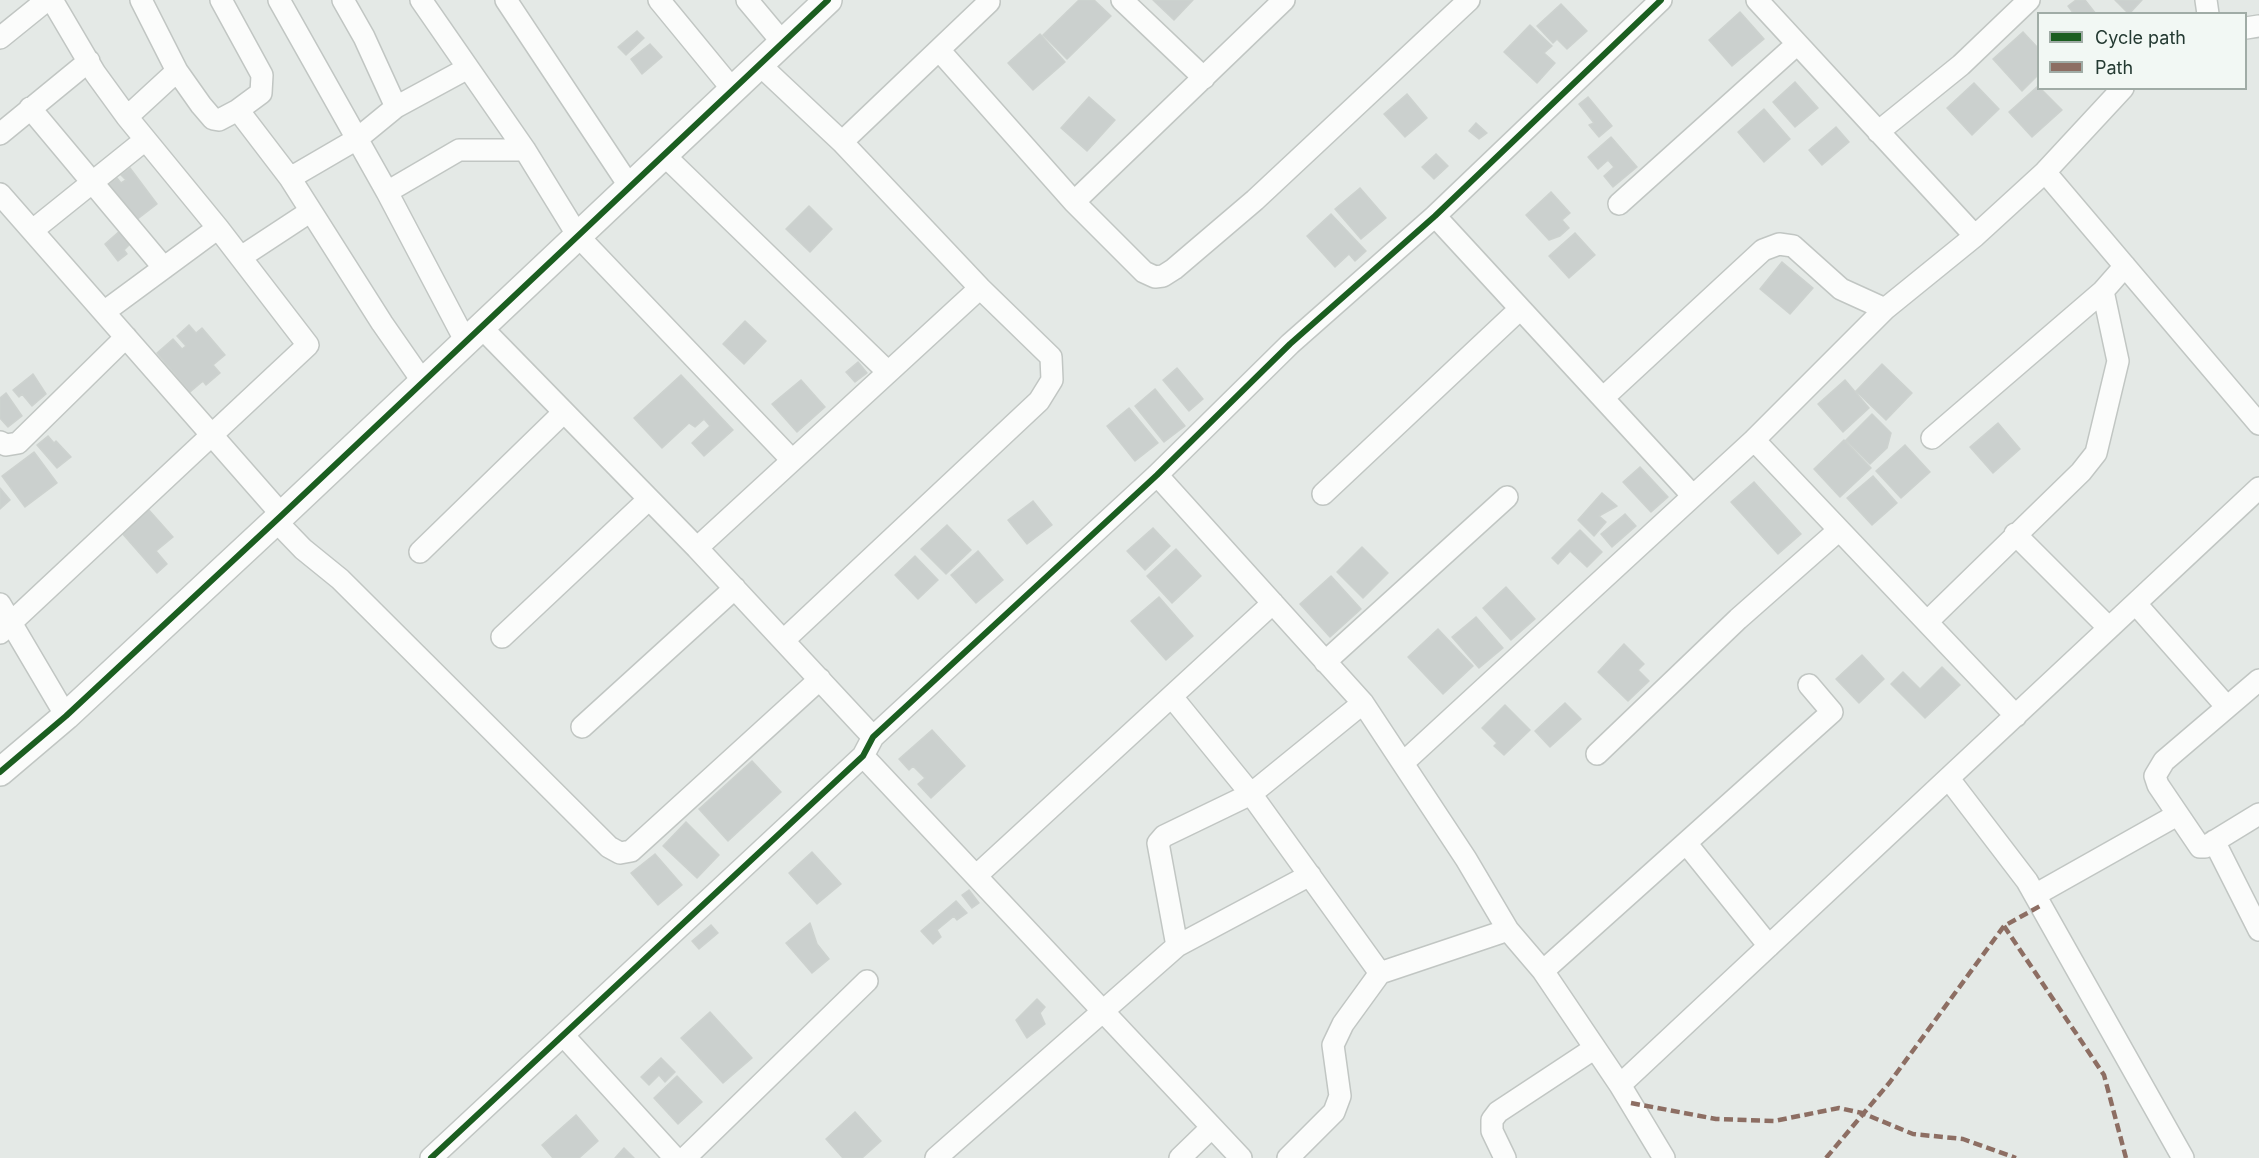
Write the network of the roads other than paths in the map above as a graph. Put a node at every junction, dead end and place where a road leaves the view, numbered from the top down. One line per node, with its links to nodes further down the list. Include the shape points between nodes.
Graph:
1 (47, 0): 19 (street)
2 (52, 0): 23 (street)
3 (141, 0): 26 (street)
4 (221, 0): 32 (street, via 262,75 261,93)
5 (279, 0): 36 (street)
6 (343, 0): 30 (street)
7 (506, 0): 44 (street)
8 (659, 0): 28 (street)
9 (747, 0): 20 (street)
10 (828, 0): 20 (street)
11 (1122, 0): 27 (street)
12 (1284, 0): 27 (street)
13 (1469, 0): 47 (street, via 1255,200 1163,276 1144,272)
14 (1660, 0): 50 (street)
15 (1757, 0): 21 (street)
16 (2029, 0): 34 (street, via 1961,65)
17 (426, 2): 25 (street)
18 (989, 2): 22 (street)
19 (0, 38)
20 (783, 43): 24 (street)
21 (1796, 45): 34 (street); 48 (street)
22 (939, 50): 38 (street); 47 (street)
23 (89, 62): 31 (street); 33 (street)
24 (759, 65): 28 (street); 38 (street)
25 (468, 68): 30 (street); 39 (street)
26 (177, 71): 32 (street, via 213,119 225,118); 33 (street)
27 (1204, 78): 47 (street)
28 (733, 90): 40 (street)
29 (2121, 90): 41 (street)
30 (396, 107): 36 (street)
31 (30, 108): 35 (street); 43 (street)
32 (238, 110): 42 (street)
33 (127, 117): 37 (street)
34 (1878, 132): 54 (street)
35 (0, 134)
36 (357, 139): 42 (street); 45 (street)
37 (144, 140): 43 (street); 51 (street)
38 (842, 142): 58 (street)
39 (525, 150): 45 (street, via 459,150); 53 (street)
40 (664, 155): 44 (street); 65 (street)
41 (2045, 172): 54 (street); 56 (street)
42 (290, 178): 49 (street)
43 (94, 182): 52 (street); 57 (street)
44 (630, 187): 53 (street)
45 (387, 192): 63 (street)
46 (0, 194): 52 (street)
47 (1074, 202)
48 (1619, 204)
49 (311, 211): 55 (street); 66 (street)
50 (1435, 216): 60 (street); 75 (street, via 1290,344)
51 (218, 228): 55 (street); 57 (street)
52 (33, 230): 62 (street)
53 (578, 236): 63 (street); 74 (street)
54 (1976, 236): 61 (street)
55 (241, 257): 70 (street, via 308,345)
56 (2125, 266): 59 (street); 69 (street)
57 (164, 268): 62 (street)
58 (980, 288): 65 (street); 94 (street, via 1051,357 1052,380 1040,401)
59 (2103, 291): 71 (street); 83 (street, via 2118,361 2096,453)
60 (1520, 309): 67 (street); 77 (street)
61 (1885, 309): 67 (street, via 1842,289 1792,246 1779,244 1763,250); 72 (street)
62 (104, 312): 64 (street)
63 (473, 335): 66 (street); 68 (street)
64 (126, 337): 70 (street); 73 (street, via 18,443)
65 (888, 372): 74 (street)
66 (423, 382): 81 (street)
67 (1603, 398): 78 (street)
68 (564, 412): 80 (street); 85 (street)
69 (2259, 424)
70 (212, 434): 81 (street); 91 (street)
71 (1932, 438)
72 (1754, 440): 78 (street); 82 (street)
73 (0, 442)
74 (792, 460): 84 (street)
75 (1157, 475): 87 (street); 105 (street)
76 (2259, 488): 89 (street)
77 (1323, 494)
78 (1693, 496): 107 (street)
79 (1507, 497): 95 (street)
80 (649, 499): 84 (street); 93 (street)
81 (279, 518): 96 (street, via 303,549 340,579 609,847 620,853 631,851); 102 (street)
82 (1839, 530): 90 (street); 106 (street)
83 (2015, 534): 90 (street); 92 (street)
84 (697, 548): 86 (street)
85 (420, 552)
86 (735, 588): 94 (street); 104 (street)
87 (1273, 603): 95 (street); 99 (street)
88 (0, 604): 91 (street)
89 (2136, 604): 92 (street); 101 (street)
90 (1927, 622): 103 (street)
91 (6, 628): 102 (street)
92 (2109, 628): 103 (street)
93 (502, 637)
94 (784, 640): 96 (street)
95 (1325, 662): 100 (street)
96 (820, 679): 105 (street)
97 (2259, 680): 101 (street)
98 (1809, 685): 114 (street, via 1832,712)
99 (1172, 697): 110 (street); 116 (street)
100 (1363, 703): 107 (street); 110 (street)
101 (2227, 707): 112 (street, via 2164,761 2155,776)
102 (66, 716): 108 (street)
103 (2016, 716): 109 (street)
104 (582, 727)
105 (868, 746): 116 (street); 126 (street)
106 (1597, 753)
107 (1403, 763): 118 (street)
108 (0, 772)
109 (1949, 779): 117 (street); 121 (street)
110 (1251, 794): 115 (street); 120 (street, via 1164,836 1158,843)
111 (2259, 814): 113 (street)
112 (2177, 815): 113 (street, via 2195,844 2205,847); 117 (street)
113 (2214, 841): 119 (street)
114 (1686, 843): 121 (street); 122 (street)
115 (1310, 875): 120 (street); 123 (street)
116 (976, 876): 125 (street)
117 (2035, 895): 139 (street)
118 (1508, 930): 122 (street); 123 (street)
119 (2259, 930)
120 (1177, 946): 125 (street)
121 (1769, 946): 128 (street)
122 (1543, 971): 127 (street)
123 (1380, 972): 136 (street, via 1333,1045 1340,1096 1334,1112)
124 (867, 981): 132 (street)
125 (1102, 1011): 129 (street); 133 (street)
126 (563, 1035): 130 (street); 131 (street)
127 (1595, 1048): 128 (street); 137 (street, via 1498,1112 1492,1120 1492,1131)
128 (1620, 1085): 138 (street)
129 (1211, 1128): 134 (street); 135 (street)
130 (431, 1158)
131 (675, 1158)
132 (685, 1158)
133 (936, 1158)
134 (1180, 1158)
135 (1241, 1158)
136 (1288, 1158)
137 (1505, 1158)
138 (1664, 1158)
139 (2183, 1158)

